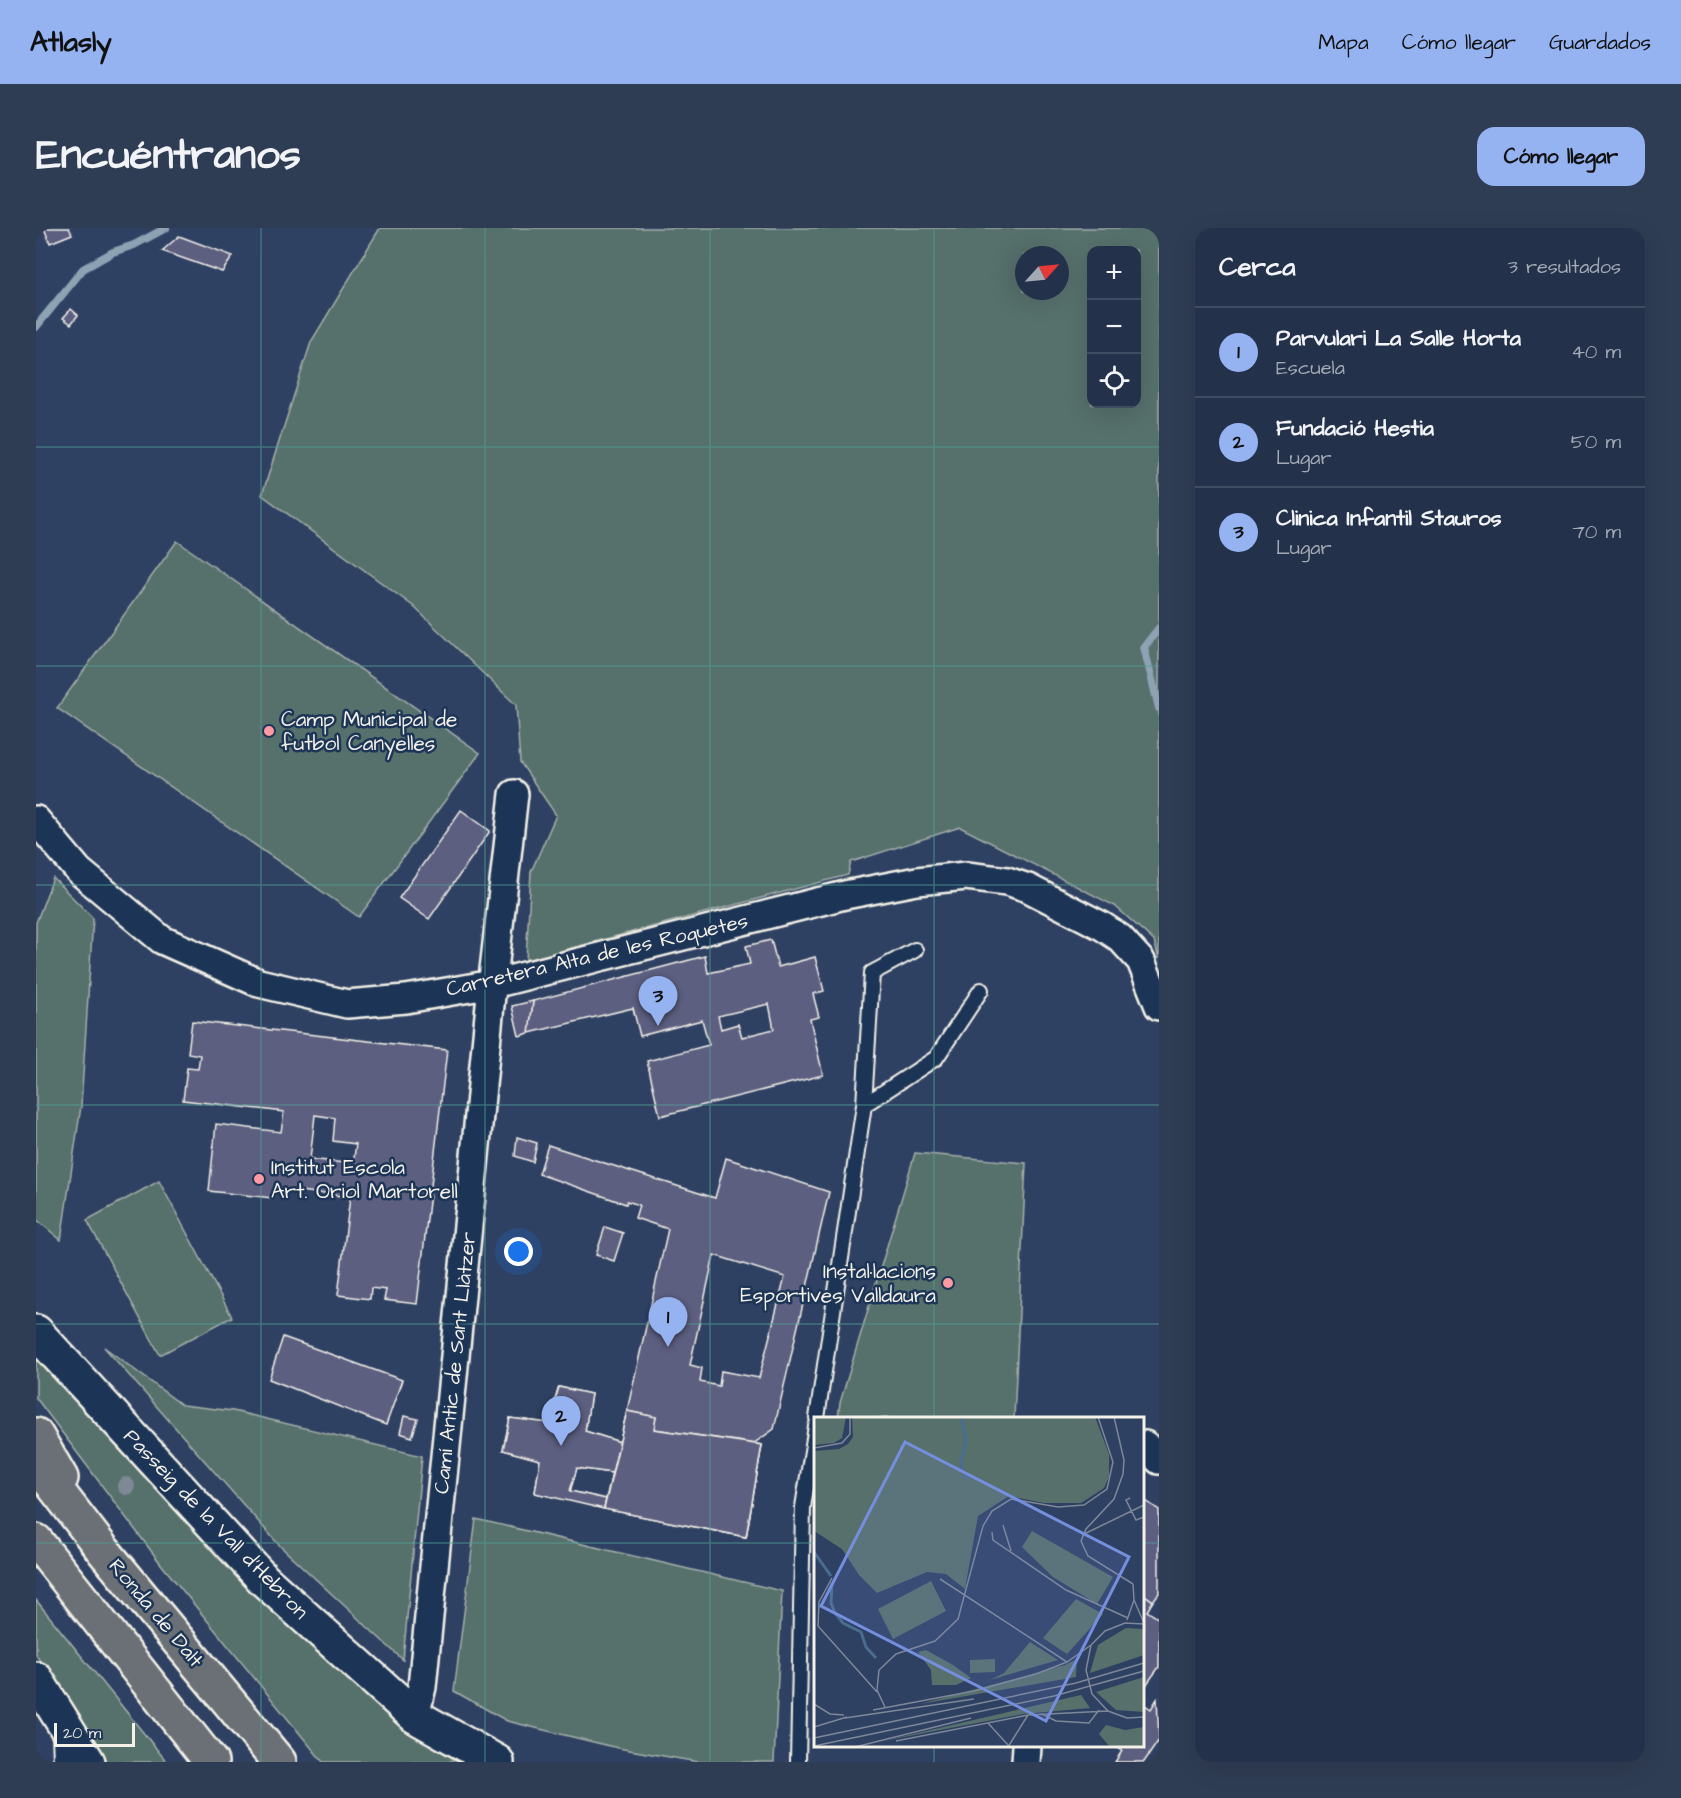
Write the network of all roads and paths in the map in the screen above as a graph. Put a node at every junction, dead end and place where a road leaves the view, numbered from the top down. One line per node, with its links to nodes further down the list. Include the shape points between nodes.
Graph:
1 (514, 794): 4 (street, Camí Antic de Sant Llàtzer)
2 (36, 820): 4 (street, Carretera Alta de les Roquetes, via 79,871 162,940 259,983 347,1004 406,999)
3 (915, 950): 7 (lane, via 872,972)
4 (493, 984): 6 (street, Carretera Alta de les Roquetes, via 845,894 966,876 1028,888 1120,938 1142,961); 17 (street, Camí Antic de Sant Llàtzer, via 422,1686)
5 (981, 990): 7 (lane, via 936,1058)
6 (1159, 1005)
7 (864, 1105): 9 (lane)
8 (36, 1332): 17 (street, Passeig de la Vall d'Hebron, via 264,1580)
9 (817, 1417)
10 (36, 1435): 14 (highway)
11 (814, 1438): 24 (lane, via 803,1507)
12 (36, 1463): 14 (highway, Ronda de Dalt)
13 (38, 1544): 21 (highway)
14 (104, 1550): 22 (highway, Ronda de Dalt)
15 (36, 1679): 16 (street)
16 (59, 1713): 19 (lane); 20 (street)
17 (415, 1716): 23 (street, Passeig de la Vall d'Hebron)
18 (1027, 1747): 25 (street)
19 (61, 1762)
20 (88, 1762)
21 (211, 1762)
22 (279, 1762)
23 (497, 1762)
24 (798, 1762)
25 (1026, 1762)

